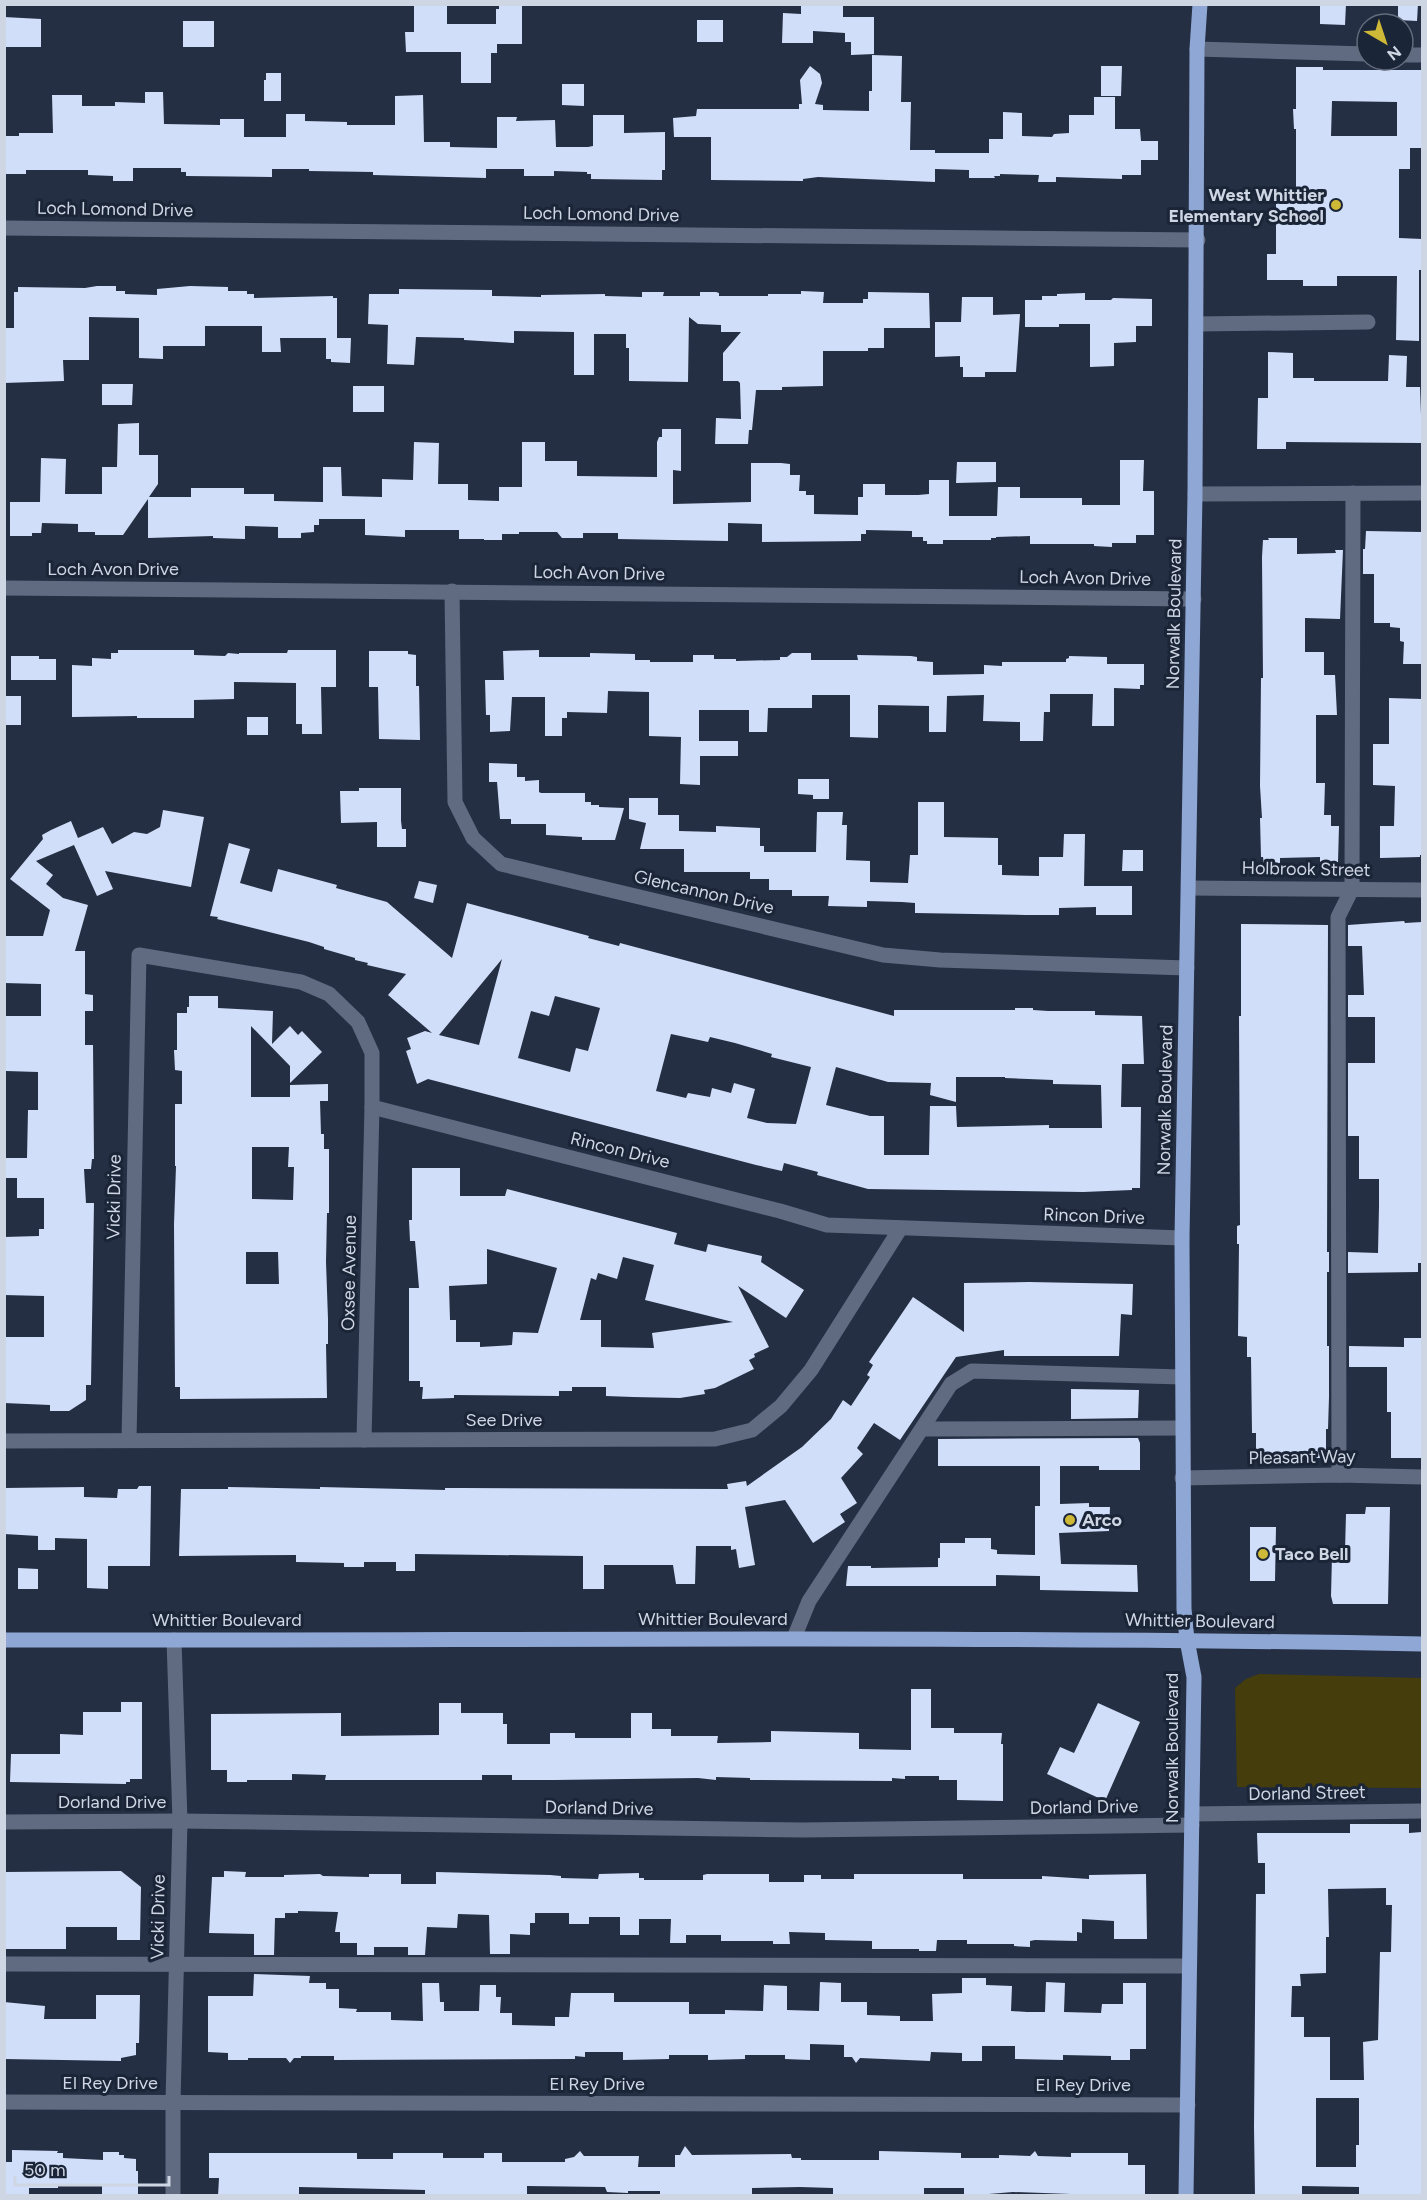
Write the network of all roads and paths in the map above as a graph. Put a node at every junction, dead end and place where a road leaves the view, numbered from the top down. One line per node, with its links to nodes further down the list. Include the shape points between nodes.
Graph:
1 (1200, 4): 2 (main road, Norwalk Boulevard)
2 (1197, 49): 3 (street); 5 (main road, Norwalk Boulevard)
3 (1355, 54)
4 (4, 228): 5 (street, Loch Lomond Drive)
5 (1198, 240): 7 (main road, Norwalk Boulevard)
6 (1368, 322): 7 (street)
7 (1197, 324): 10 (main road, Norwalk Boulevard)
8 (1353, 493): 9 (street); 10 (street); 15 (street)
9 (1422, 493)
10 (1195, 494): 13 (main road, Norwalk Boulevard)
11 (4, 588): 12 (street, Loch Avon Drive)
12 (452, 591): 13 (street, Loch Avon Drive); 17 (street, Glencannon Drive, via 455,802 473,838 501,864 883,955)
13 (1194, 599): 14 (main road, Norwalk Boulevard)
14 (1189, 888): 15 (street, Holbrook Street); 17 (main road, Norwalk Boulevard)
15 (1352, 889): 16 (street, Holbrook Street); 27 (street, via 1338,917)
16 (1422, 890)
17 (1187, 968): 20 (main road, Norwalk Boulevard)
18 (372, 1107): 19 (street, Rincon Drive, via 827,1225); 24 (street, Vicki Drive, via 372,1053 358,1022 329,994 301,982 139,955); 25 (street, Oxsee Avenue)
19 (900, 1229): 20 (street, Rincon Drive); 25 (street, See Drive, via 811,1370 781,1406 752,1430 715,1439)
20 (1182, 1238): 21 (main road, Norwalk Boulevard)
21 (1182, 1377): 22 (main road, Norwalk Boulevard); 23 (street, via 972,1371 951,1384)
22 (1182, 1428): 23 (street); 29 (main road, Norwalk Boulevard)
23 (923, 1429): 30 (street, via 809,1600)
24 (129, 1440): 25 (street, See Drive); 26 (street, See Drive)
25 (364, 1440)
26 (4, 1441)
27 (1340, 1474): 28 (street, Pleasant Way); 29 (street, Pleasant Way)
28 (1422, 1477)
29 (1182, 1478): 33 (main road, Norwalk Boulevard)
30 (794, 1638): 32 (main road, Whittier Boulevard); 33 (main road, Whittier Boulevard)
31 (4, 1640): 32 (main road, Whittier Boulevard)
32 (174, 1640): 37 (street, Vicki Drive)
33 (1186, 1640): 34 (main road, Whittier Boulevard); 36 (main road, Norwalk Boulevard, via 1194,1677)
34 (1422, 1644)
35 (1422, 1810): 36 (street, Dorland Street)
36 (1192, 1820): 37 (street, Dorland Drive, via 803,1830); 41 (main road, Norwalk Boulevard)
37 (180, 1821): 38 (street, Dorland Drive); 40 (street, Vicki Drive)
38 (4, 1822)
39 (4, 1965): 40 (street)
40 (177, 1965): 41 (street); 43 (street, Vicki Drive)
41 (1190, 1966): 44 (main road, Norwalk Boulevard)
42 (4, 2102): 43 (street, El Rey Drive)
43 (173, 2102): 44 (street, El Rey Drive); 45 (street, Vicki Drive)
44 (1188, 2105): 46 (main road, Norwalk Boulevard)
45 (173, 2196)
46 (1186, 2196)

